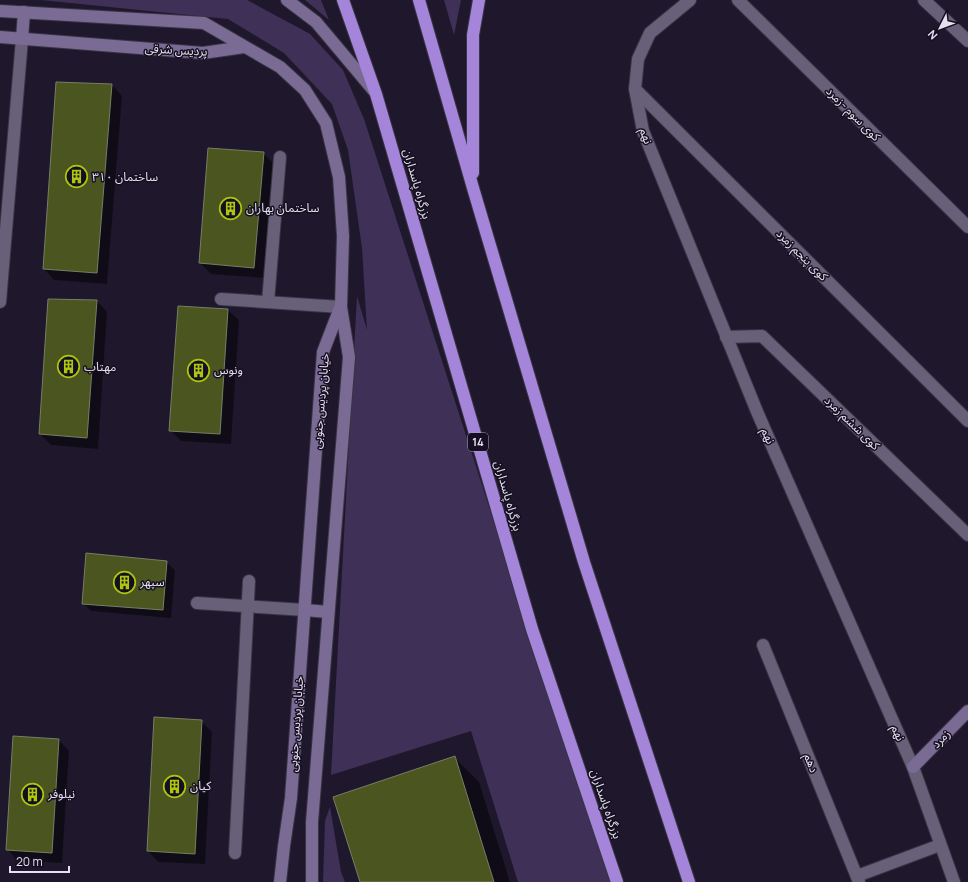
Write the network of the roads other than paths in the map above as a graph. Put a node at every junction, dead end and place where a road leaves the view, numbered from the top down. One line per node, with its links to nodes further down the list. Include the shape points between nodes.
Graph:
1 (287, 0): 15 (street, via 316,22)
2 (343, 0): 15 (highway, بزرگراه پاسداران / 14)
3 (419, 0): 17 (highway)
4 (479, 0): 17 (highway, via 473,35)
5 (690, 0): 14 (street, نهم, via 650,33 638,59)
6 (738, 0): 18 (street, کوی سوم -زمرد)
7 (924, 0): 12 (street)
8 (0, 10): 9 (street, پردیس شرقی)
9 (24, 12): 11 (street); 13 (street, پردیس شرقی, via 204,23)
10 (0, 37): 11 (street, پردیس شرقی)
11 (22, 39): 13 (street, پردیس شرقی, via 203,53); 20 (street)
12 (968, 41)
13 (244, 47): 22 (street, via 280,67 305,90 326,123 339,178 343,236)
14 (635, 89): 23 (street, نهم, via 643,131); 24 (street, کوی پنجم زمرد)
15 (376, 94): 39 (highway, بزرگراه پاسداران / 14, via 532,629)
16 (280, 157): 21 (street)
17 (473, 188): 40 (highway, via 584,562)
18 (968, 227)
19 (221, 299): 21 (street)
20 (0, 302)
21 (268, 302): 22 (street)
22 (341, 307): 29 (street, خیابان پردیس جنوبی, via 323,352); 30 (street, خیابان پردیس جنوبی, via 349,357)
23 (726, 337): 25 (street, کوی ششم زمرد, via 762,336); 33 (street, نهم)
24 (968, 421)
25 (968, 535)
26 (249, 581): 28 (street)
27 (197, 603): 28 (street)
28 (247, 606): 29 (street); 35 (street)
29 (305, 610): 30 (street); 37 (street, خیابان پردیس جنوبی, via 291,798)
30 (328, 612): 38 (street, خیابان پردیس جنوبی, via 312,822)
31 (763, 645): 36 (street, دهم)
32 (968, 711): 33 (street, زمرد)
33 (913, 767): 34 (street, نهم)
34 (940, 845): 36 (street); 41 (street, نهم)
35 (235, 853)
36 (858, 879)
37 (280, 882)
38 (312, 882)
39 (617, 882)
40 (689, 882)
41 (954, 882)

